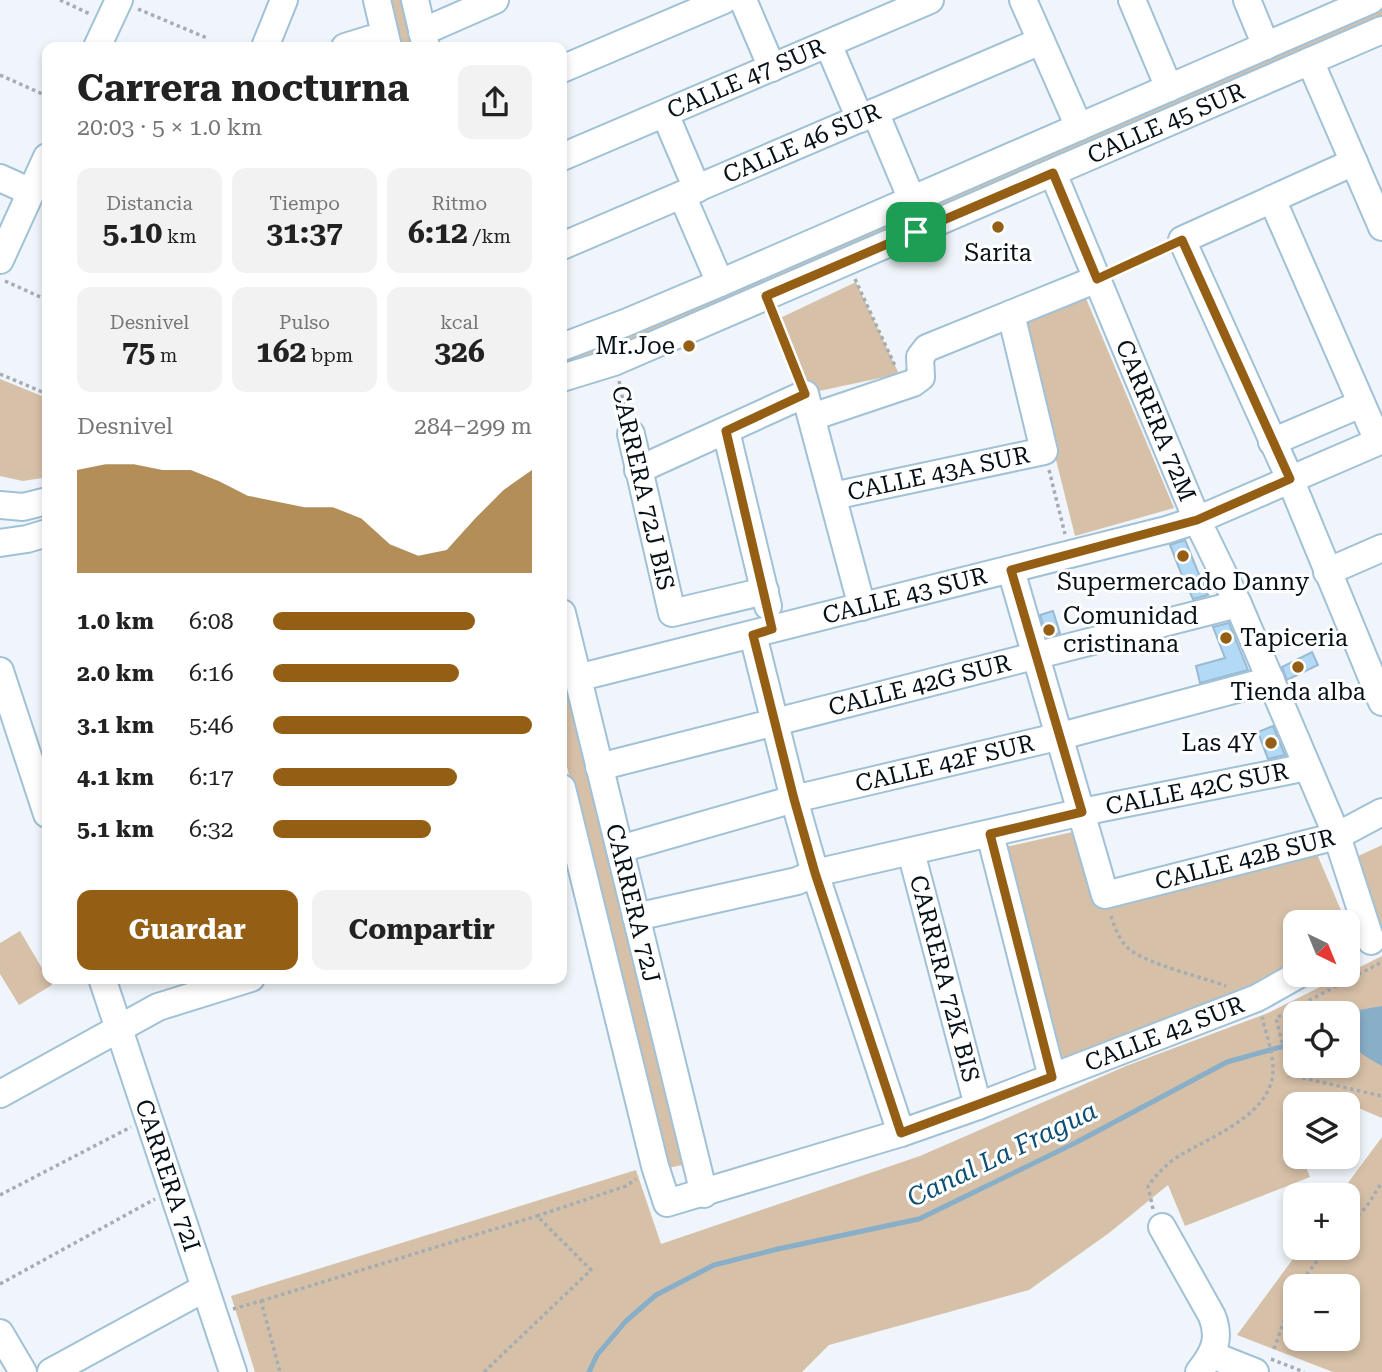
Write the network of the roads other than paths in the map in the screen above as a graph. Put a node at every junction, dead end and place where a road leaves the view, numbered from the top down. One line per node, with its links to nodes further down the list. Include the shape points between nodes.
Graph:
1 (284, 0): 17 (street)
2 (377, 0): 18 (street)
3 (415, 0): 14 (street)
4 (495, 0): 14 (street)
5 (724, 0): 22 (street)
6 (743, 0): 23 (street)
7 (930, 0): 19 (street, CALLE 47 SUR)
8 (1023, 0): 15 (street)
9 (1132, 0): 24 (street)
10 (1247, 0): 20 (street)
11 (1371, 0): 20 (street, CALLE 45 SUR)
12 (115, 8): 16 (street)
13 (1382, 30): 21 (street, CALLE 45 SUR)
14 (424, 40)
15 (1041, 41): 26 (street, CALLE 46 SUR); 27 (street)
16 (99, 42)
17 (267, 42)
18 (379, 42)
19 (828, 44): 23 (street, CALLE 47 SUR); 26 (street)
20 (1266, 46): 24 (street, CALLE 45 SUR)
21 (1310, 61): 29 (street); 31 (street, CALLE 45 SUR)
22 (567, 67)
23 (772, 68): 25 (street, CALLE 47 SUR)
24 (1170, 88): 27 (street, CALLE 45 SUR)
25 (665, 114): 28 (street, CALLE 47 SUR); 34 (street)
26 (867, 116): 34 (street, CALLE 46 SUR); 36 (street)
27 (1079, 127): 36 (street, CALLE 45 SUR)
28 (567, 155)
29 (1354, 162): 35 (street); 37 (street)
30 (42, 168): 33 (street)
31 (1053, 173): 40 (street, CARRERA 72M); 44 (street, CALLE 45 SUR, via 614,362)
32 (0, 178): 33 (street)
33 (31, 192): 39 (street)
34 (690, 192): 38 (street, CALLE 46 SUR); 41 (street)
35 (1272, 199): 45 (street); 50 (street, via 1182,240)
36 (912, 200): 41 (street, CALLE 45 SUR)
37 (1382, 227)
38 (567, 244)
39 (0, 260)
40 (1097, 279): 42 (street); 56 (street, CARRERA 72M)
41 (720, 283): 43 (street, CALLE 45 SUR)
42 (1011, 314): 46 (street, via 927,348 920,357 920,377 913,383); 53 (street, CALLE 43A SUR, via 1044,451)
43 (567, 344)
44 (567, 376)
45 (1361, 404): 49 (street); 50 (street)
46 (809, 405): 47 (street); 53 (street)
47 (726, 431): 51 (street); 62 (street)
48 (631, 434): 51 (street, CARRERA 72J BIS)
49 (1380, 441): 52 (street, CALLE 43 SUR)
50 (1272, 442): 52 (street)
51 (638, 470): 62 (street, CARRERA 72J BIS, via 672,613)
52 (1290, 479): 56 (street, CALLE 43 SUR); 61 (street)
53 (833, 496): 64 (street)
54 (42, 502): 55 (street)
55 (0, 505)
56 (1197, 520): 60 (street, CALLE 43 SUR); 63 (street, CARRERA 72M)
57 (42, 535): 58 (street)
58 (0, 543)
59 (1382, 548): 61 (street)
60 (1011, 570): 64 (street, CALLE 43 SUR); 67 (street)
61 (1327, 572): 71 (street)
62 (765, 591): 65 (street)
63 (1238, 604): 67 (street, CALLE 42G SUR); 70 (street, CARRERA 72M)
64 (862, 607): 65 (street, CALLE 43 SUR)
65 (763, 632): 69 (street, CALLE 43 SUR); 72 (street)
66 (567, 635): 69 (street, CARRERA 72J)
67 (1037, 657): 72 (street, CALLE 42G SUR); 73 (street)
68 (0, 671): 76 (street)
69 (577, 678): 74 (street, CARRERA 72J)
70 (1271, 680): 73 (street, CALLE 42F SUR); 75 (street, CARRERA 72M)
71 (1382, 702)
72 (775, 722): 74 (street, CALLE 42G SUR); 77 (street)
73 (1060, 737): 77 (street, CALLE 42F SUR); 78 (street)
74 (599, 767): 83 (street, CARRERA 72J)
75 (1307, 768): 78 (street, CALLE 42C SUR); 82 (street, CARRERA 72M)
76 (42, 799)
77 (794, 799): 83 (street, CALLE 42F SUR); 85 (street)
78 (1082, 812): 81 (street, CALLE 42C SUR); 82 (street, CALLE 42B SUR, via 1105,895)
79 (1382, 812): 82 (street, CALLE 42B SUR)
80 (567, 829): 86 (street, CARRERA 72J)
81 (990, 834): 84 (street, CALLE 42C SUR); 93 (street)
82 (1337, 836): 88 (street, CARRERA 72M)
83 (620, 849): 87 (street, CARRERA 72J)
84 (911, 852): 85 (street, CALLE 42C SUR); 95 (street, CARRERA 72K BIS)
85 (815, 873): 87 (street, CALLE 42C SUR); 96 (street)
86 (573, 879): 98 (street, CARRERA 72J)
87 (636, 917): 97 (street, CARRERA 72J)
88 (1371, 947)
89 (1283, 983): 93 (street, CALLE 42 SUR, via 1257,998)
90 (104, 984): 92 (street, CARRERA 72I)
91 (232, 984): 92 (street, via 158,1007)
92 (118, 1028): 94 (street); 100 (street, CARRERA 72I)
93 (1052, 1077): 95 (street, CALLE 42 SUR)
94 (0, 1094)
95 (978, 1106): 96 (street, CALLE 42 SUR)
96 (901, 1133): 97 (street, CALLE 42 SUR)
97 (704, 1194): 98 (street, CALLE 42 SUR)
98 (667, 1203)
99 (1162, 1227): 102 (street, via 1212,1316 1217,1338)
100 (205, 1288): 104 (street); 105 (street, CARRERA 72I)
101 (0, 1333): 103 (street)
102 (1209, 1366): 106 (street)
103 (23, 1372)
104 (51, 1372)
105 (233, 1372)
106 (1255, 1372)

